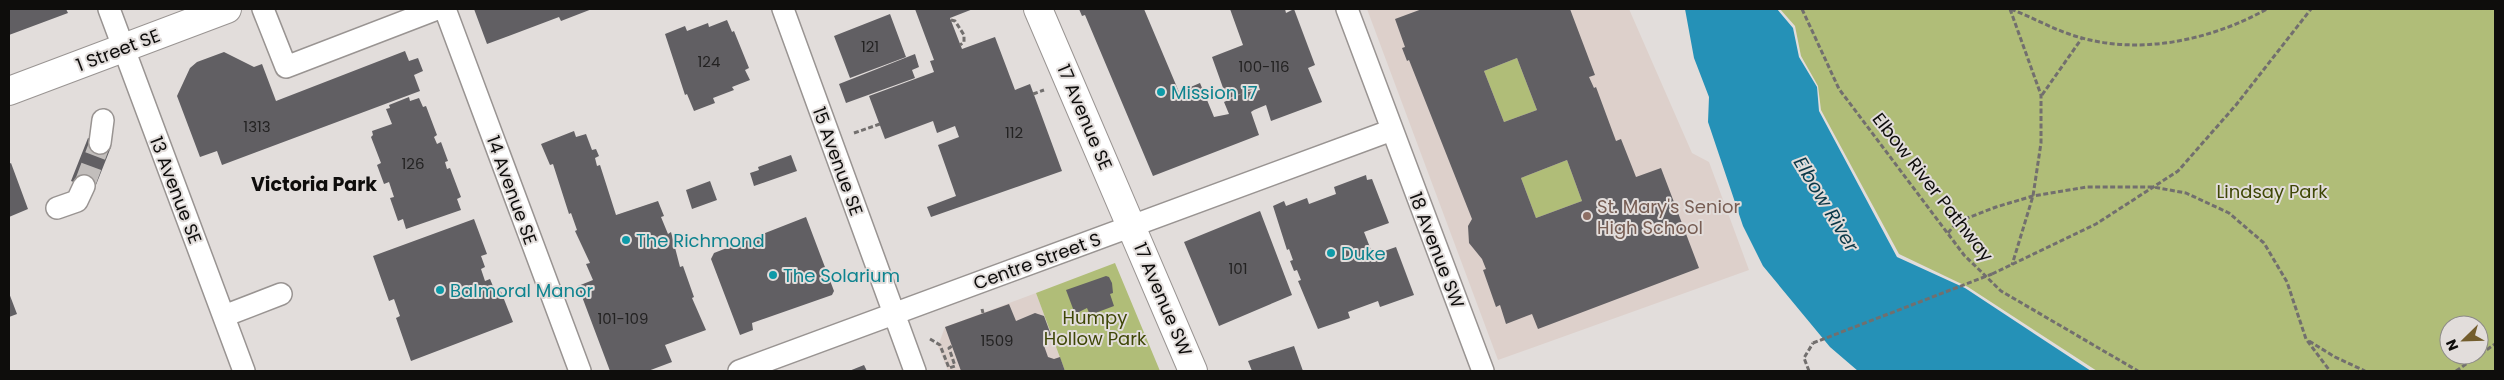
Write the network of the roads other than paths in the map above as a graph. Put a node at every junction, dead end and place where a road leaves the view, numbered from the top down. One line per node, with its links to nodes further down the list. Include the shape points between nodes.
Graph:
1 (109, 9): 9 (street, 13 Avenue SE)
2 (227, 9): 9 (main road, 1 Street SE)
3 (263, 9): 4 (street, via 286,67)
4 (438, 9)
5 (445, 9): 21 (street, 14 Avenue SE)
6 (783, 9): 18 (street, 15 Avenue SE)
7 (1038, 9): 16 (main road, 17 Avenue SE)
8 (1347, 9): 12 (street, 18 Avenue SW)
9 (124, 49): 10 (main road, 1 Street SE); 19 (street, 13 Avenue SE)
10 (9, 91)
11 (103, 120): 13 (street)
12 (1392, 130): 16 (street, Centre Street S); 25 (street, 18 Avenue SW)
13 (100, 143)
14 (84, 186): 15 (street, via 77,201)
15 (58, 208)
16 (1132, 226): 18 (street, Centre Street S); 24 (main road, 17 Avenue SW)
17 (281, 294): 19 (street)
18 (893, 314): 22 (street, Centre Street S); 23 (street, 15 Avenue SE)
19 (224, 316): 20 (street, 13 Avenue SE)
20 (244, 371)
21 (580, 371)
22 (739, 371)
23 (915, 371)
24 (1193, 371)
25 (1483, 371)

